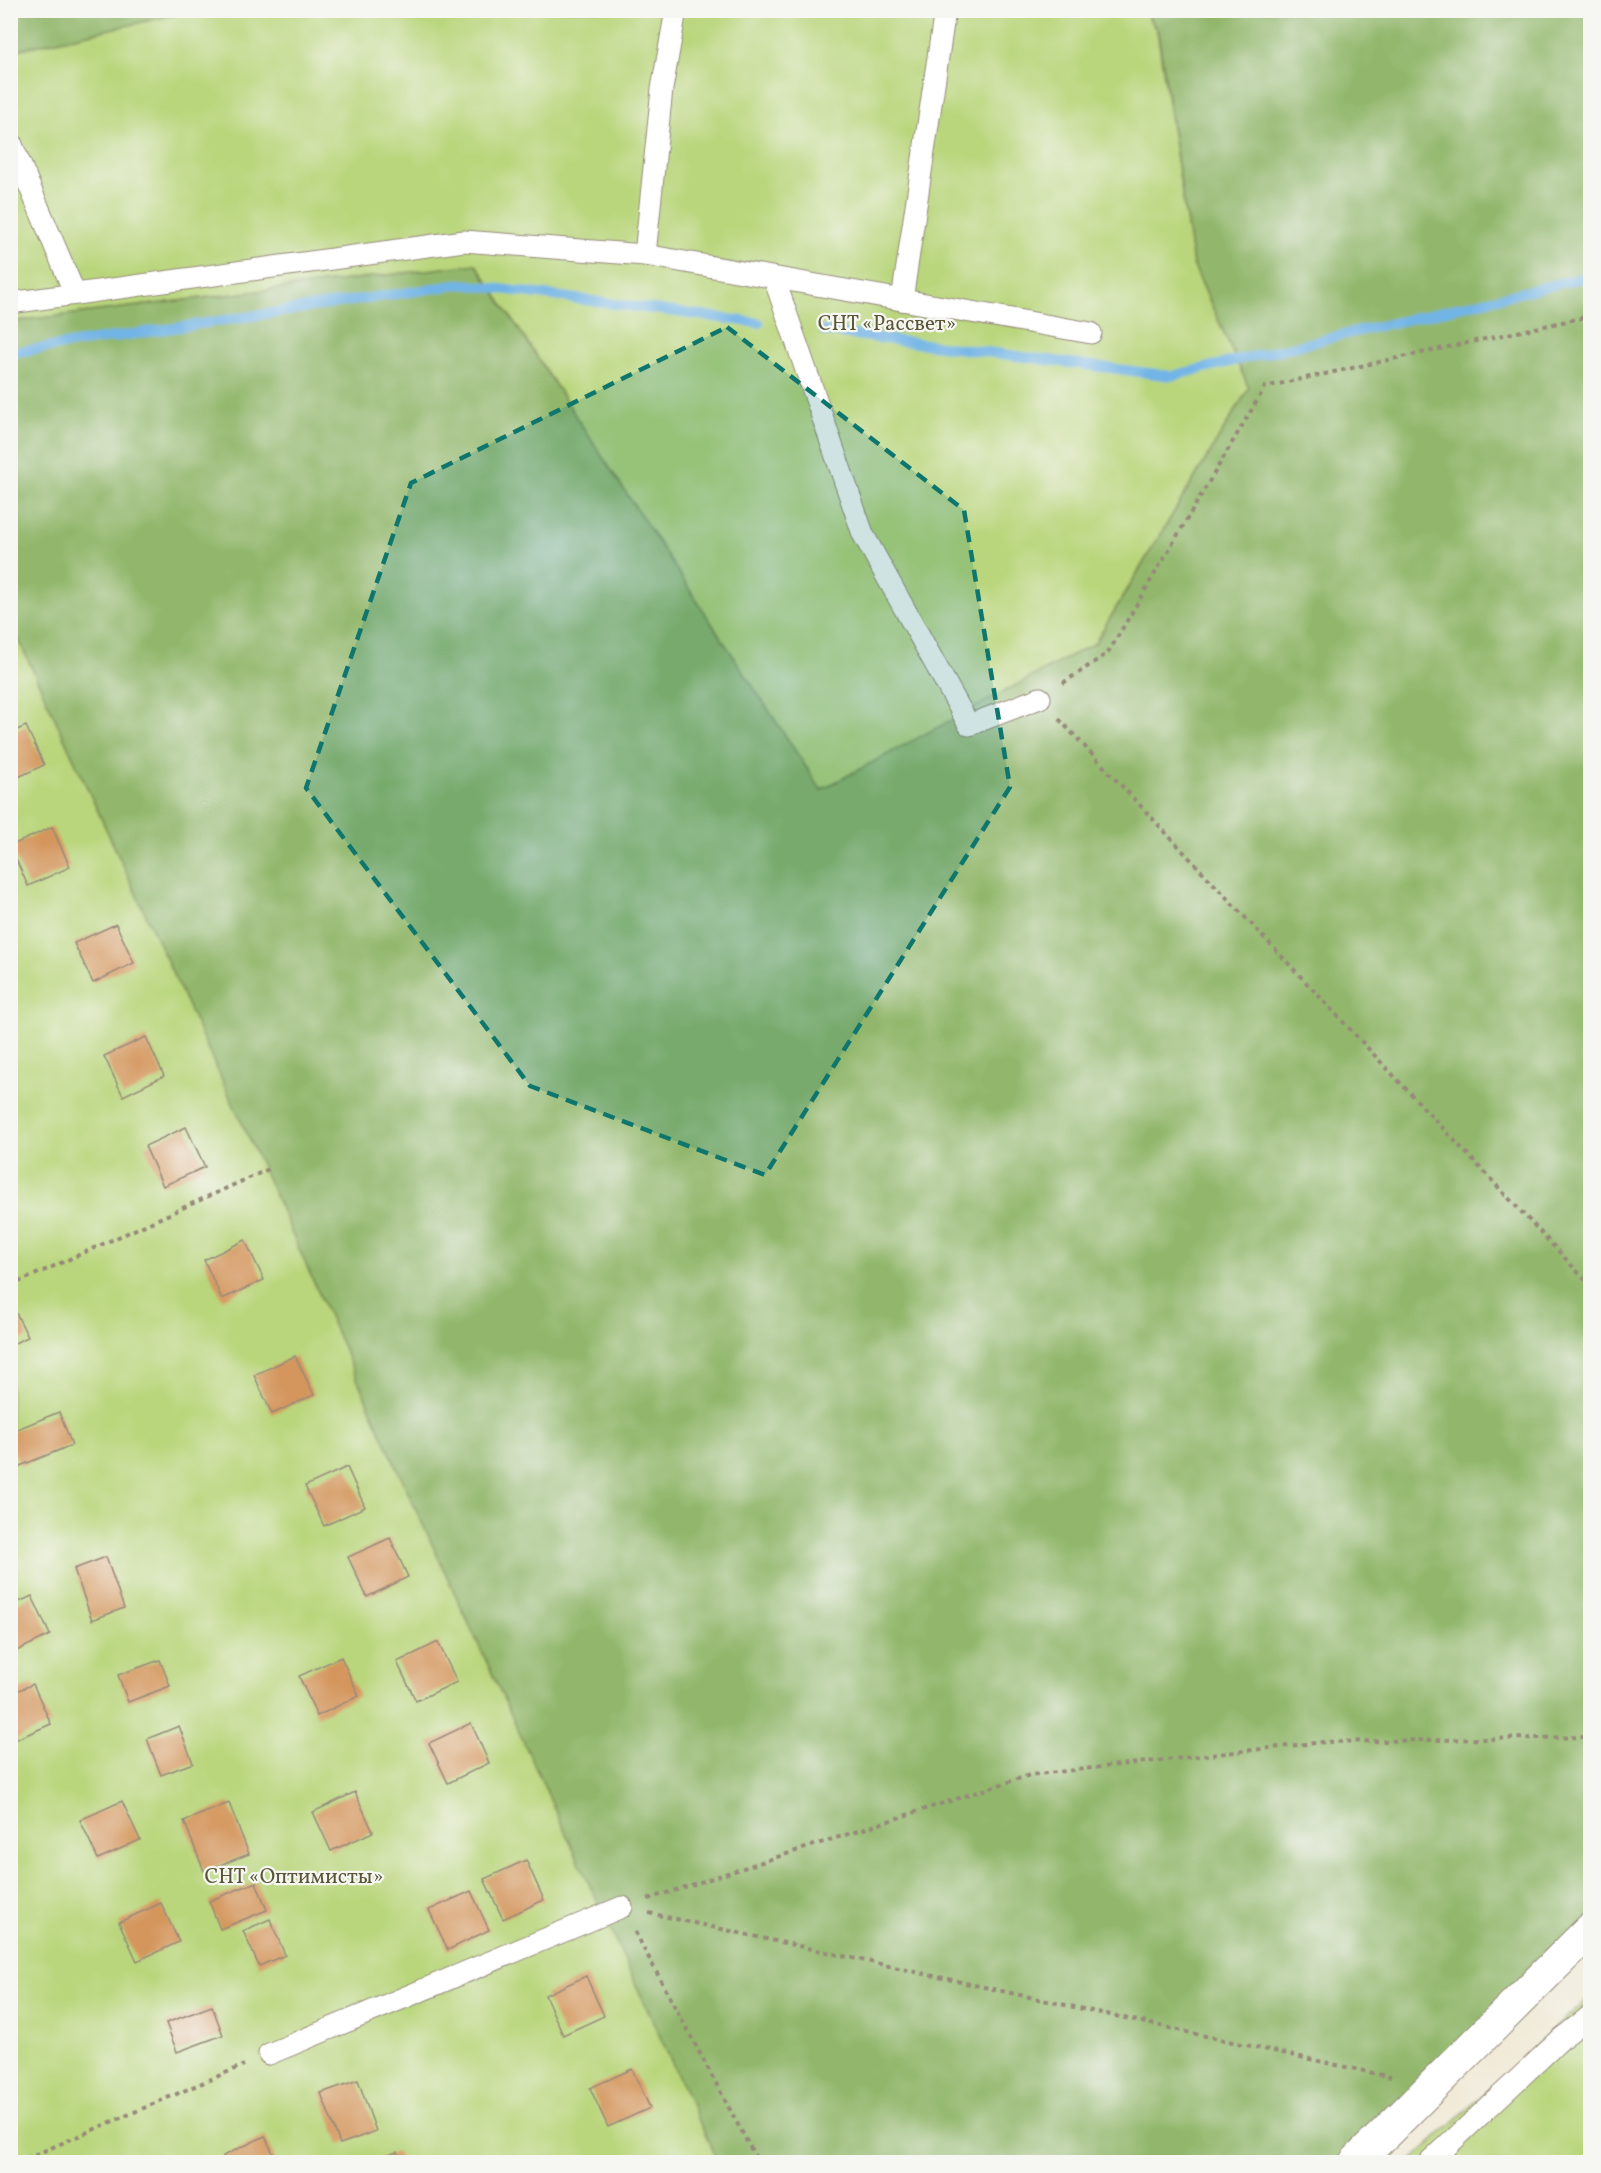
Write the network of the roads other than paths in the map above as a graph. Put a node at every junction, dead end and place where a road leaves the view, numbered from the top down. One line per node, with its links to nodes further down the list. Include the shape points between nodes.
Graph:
1 (676, 10): 4 (lane, via 662,89)
2 (945, 10): 7 (lane)
3 (10, 140): 6 (lane)
4 (645, 255): 5 (lane); 6 (lane, via 464,241)
5 (774, 278): 7 (lane); 10 (lane, via 863,534 969,725)
6 (75, 294): 8 (lane)
7 (902, 300): 9 (lane)
8 (10, 303)
9 (1091, 333)
10 (1040, 698)
11 (622, 1907): 14 (lane)
12 (1590, 1930): 15 (street)
13 (1590, 2016): 16 (lane)
14 (269, 2054)
15 (1356, 2163)
16 (1430, 2163)

